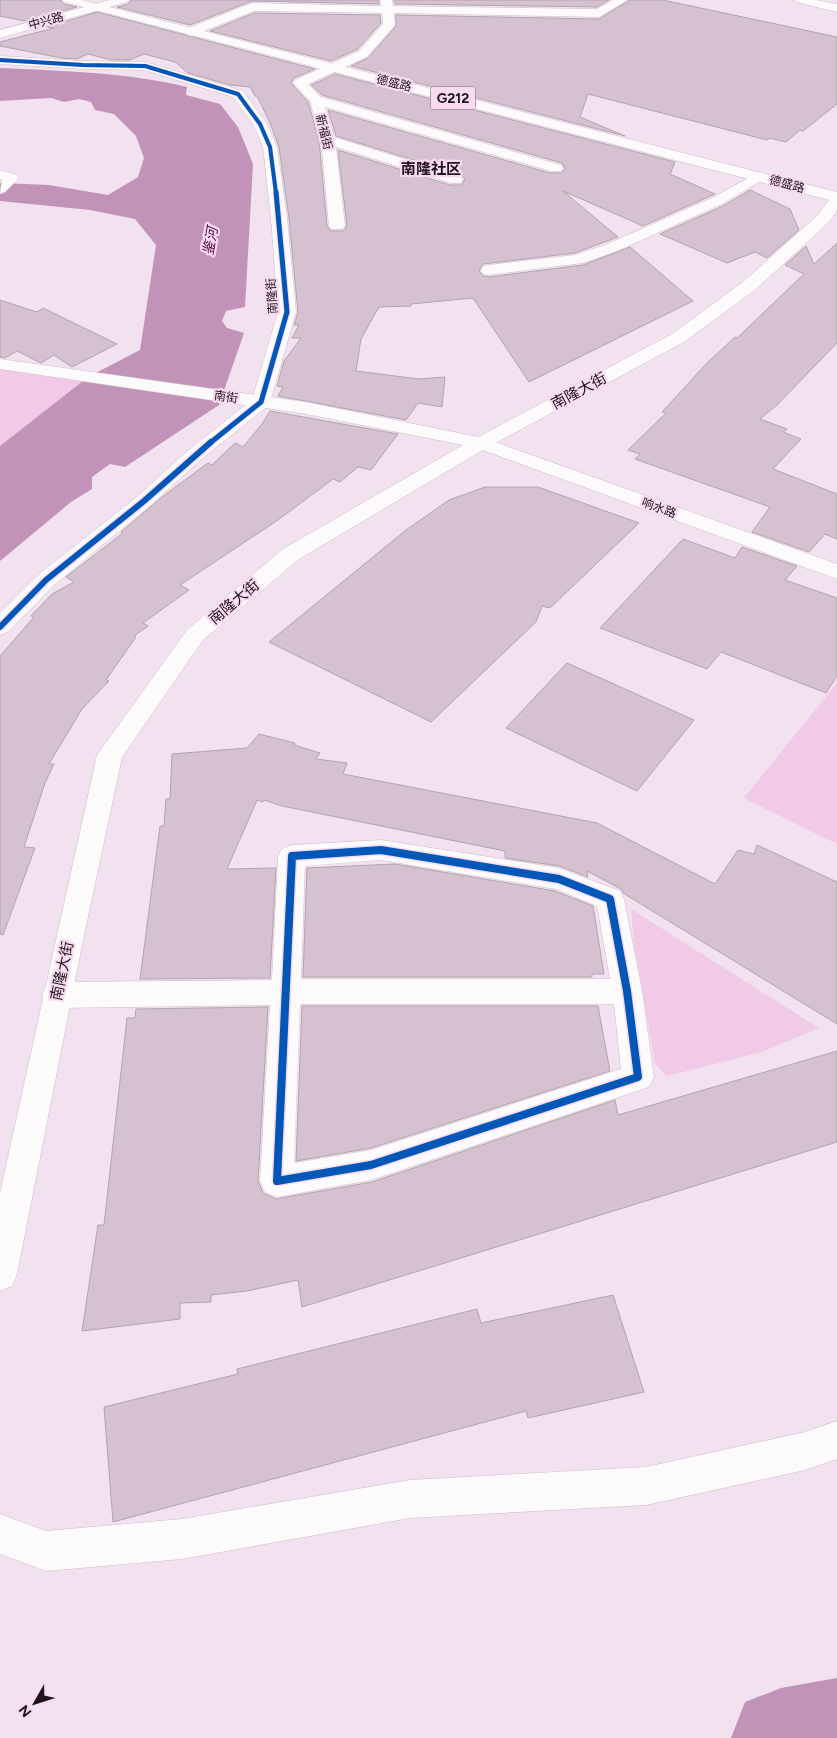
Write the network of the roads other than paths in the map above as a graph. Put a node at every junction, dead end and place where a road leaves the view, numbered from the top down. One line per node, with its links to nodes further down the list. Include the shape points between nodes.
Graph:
1 (68, 0): 7 (main road, 德盛路 / G212)
2 (120, 0): 7 (main road, 中兴路); 10 (main road)
3 (533, 0): 9 (main road)
4 (622, 0): 9 (main road)
5 (800, 0): 8 (main road)
6 (386, 5): 9 (main road); 10 (main road, via 252,7); 14 (main road, via 389,25 363,54)
7 (96, 7): 11 (main road, 德盛路 / G212); 12 (main road, 中兴路)
8 (837, 8)
9 (599, 13)
10 (211, 23): 11 (main road); 13 (main road)
11 (190, 32): 16 (main road, 德盛路 / G212)
12 (0, 34)
13 (277, 40)
14 (353, 59): 16 (main road, G212); 17 (main road, G212)
15 (0, 60): 29 (main road, 南隆街, via 145,66 238,94 260,124 270,147 287,312)
16 (335, 61): 18 (main road, 新福街, via 300,83); 22 (main road, 德盛路 / G212)
17 (373, 64)
18 (316, 100): 19 (main road, 新福街); 20 (main road)
19 (328, 140): 23 (main road); 26 (main road, 新福街)
20 (556, 168)
21 (0, 174): 24 (main road, via 12,178)
22 (758, 176): 25 (main road, 德盛路 / G212); 27 (main road, via 717,201 577,260)
23 (456, 180)
24 (0, 189)
25 (837, 198): 30 (main road, 南隆大街, via 824,218 749,286 678,338)
26 (337, 226)
27 (489, 270)
28 (0, 364): 29 (main road, 南街)
29 (261, 402): 30 (main road, 南街); 32 (main road, via 46,580)
30 (481, 443): 31 (main road, 响水路); 35 (main road, 南隆大街, via 291,554 195,635 110,755)
31 (837, 572)
32 (0, 627)
33 (627, 991): 34 (main road); 34 (main road, via 610,899 559,879 381,850 292,856); 34 (main road, via 638,1077 371,1165 277,1181)
34 (286, 992): 35 (main road)
35 (57, 996): 36 (main road, 南隆大街)
36 (0, 1274)
37 (837, 1440): 38 (main road, via 804,1451 646,1486 410,1499 182,1538 46,1551)
38 (0, 1534)

